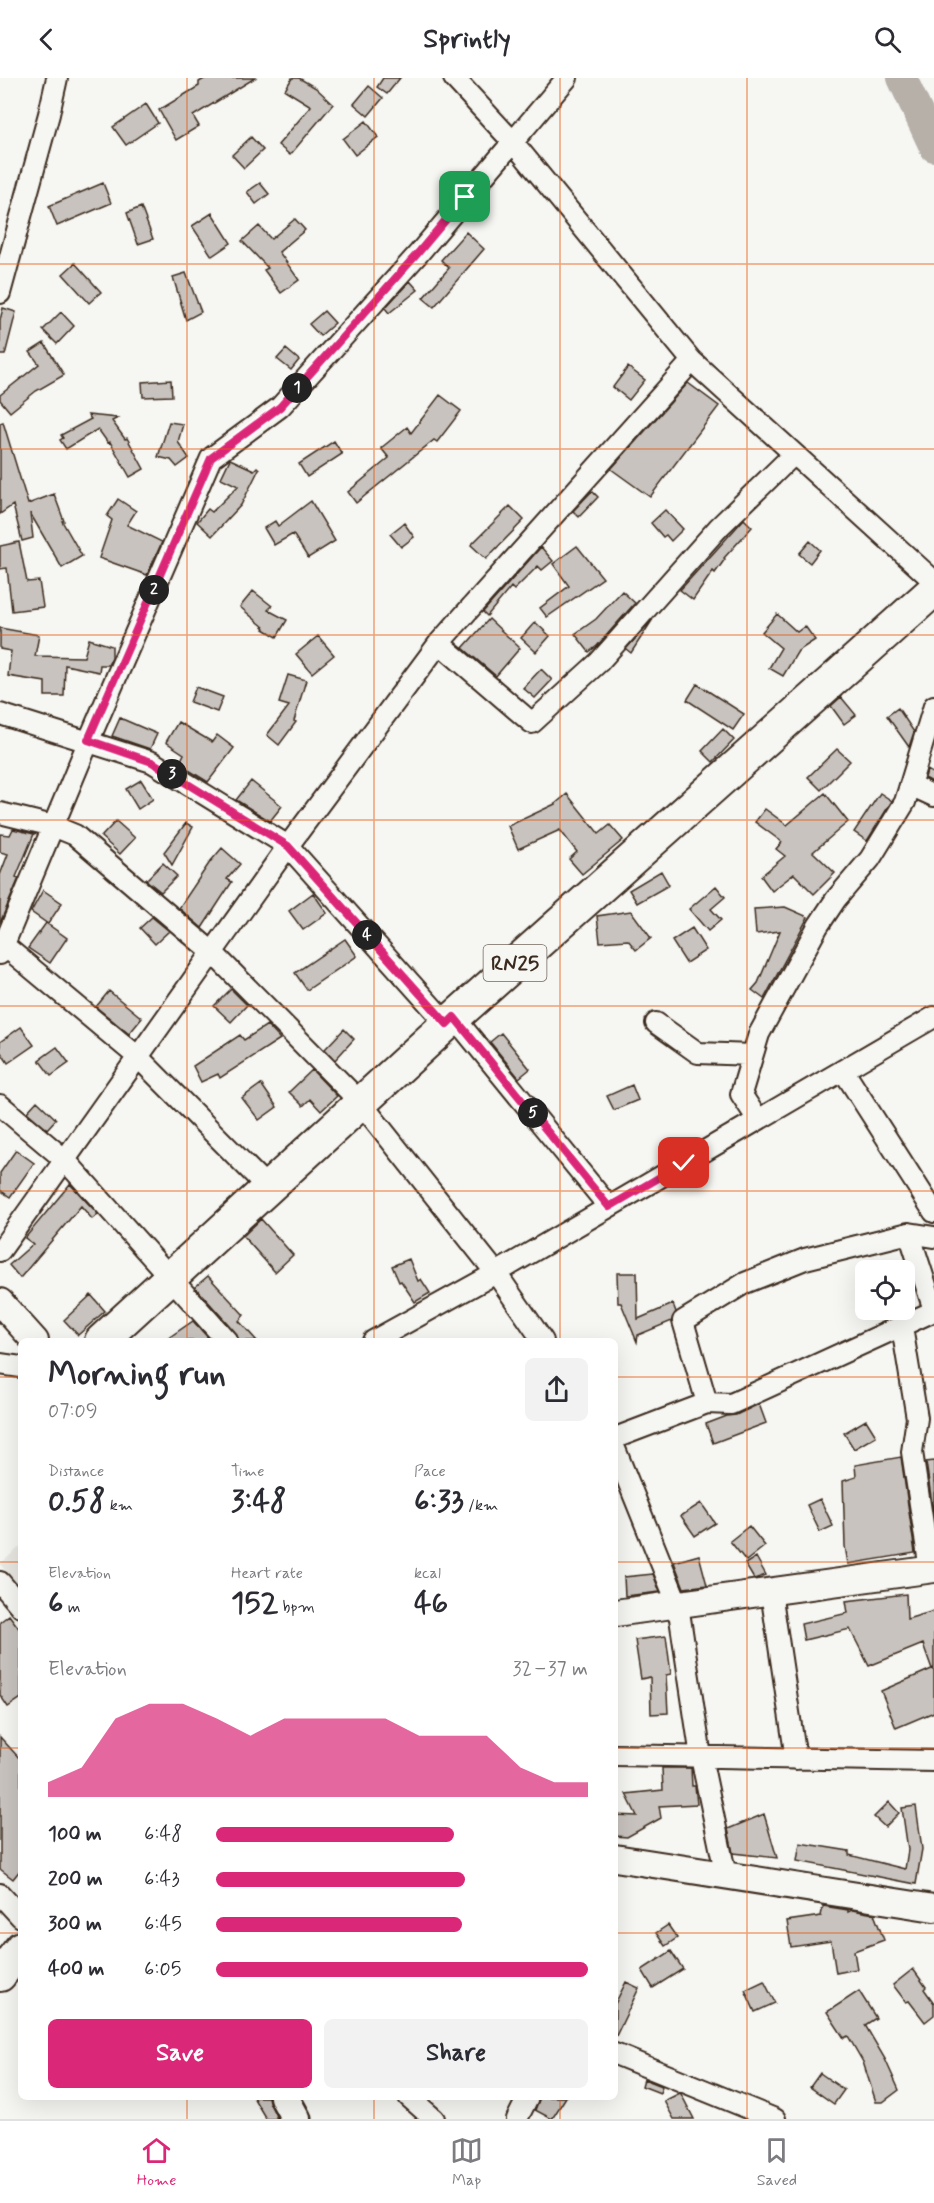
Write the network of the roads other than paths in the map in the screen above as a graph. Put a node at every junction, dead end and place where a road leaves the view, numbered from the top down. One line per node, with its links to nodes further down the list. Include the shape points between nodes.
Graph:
1 (57, 78): 5 (street)
2 (454, 78): 4 (street)
3 (567, 78): 4 (street)
4 (512, 141): 6 (street); 13 (street, via 280,407 211,458)
5 (0, 293)
6 (692, 361): 7 (street); 10 (street)
7 (794, 454): 8 (street); 10 (street, via 719,527 599,662 532,723)
8 (934, 581)
9 (934, 590): 22 (main road, RN25)
10 (439, 643): 18 (street)
11 (934, 706): 14 (street)
12 (0, 714): 13 (street)
13 (88, 740): 17 (street); 18 (street, via 152,762)
14 (910, 785): 15 (street); 24 (street, via 905,802 870,859 818,926 759,1034)
15 (934, 796)
16 (0, 813): 17 (street)
17 (53, 826): 19 (street); 20 (street, via 75,835)
18 (288, 846): 20 (street); 22 (street)
19 (1, 946): 25 (street)
20 (212, 952): 25 (street); 27 (street)
21 (934, 1017): 26 (street)
22 (450, 1020): 27 (main road, RN25); 32 (street)
23 (656, 1023): 24 (street, via 698,1053)
24 (752, 1055): 29 (street, via 741,1094)
25 (138, 1057): 30 (street); 31 (street)
26 (843, 1070): 29 (street); 33 (street)
27 (361, 1103): 31 (main road, RN25); 37 (street)
28 (0, 1105): 30 (street)
29 (758, 1120): 32 (street)
30 (65, 1160): 36 (street); 38 (street)
31 (268, 1188): 38 (main road, RN25)
32 (609, 1207): 37 (street)
33 (934, 1212)
34 (909, 1233): 35 (street); 40 (street); 49 (street, via 805,1259 745,1283 683,1321)
35 (934, 1237)
36 (0, 1251)
37 (496, 1273): 45 (street); 46 (street)
38 (169, 1278): 43 (main road, RN25); 44 (street)
39 (0, 1302): 42 (street)
40 (934, 1311): 41 (street)
41 (902, 1327): 49 (street, via 731,1404); 52 (street, via 917,1418 912,1452)
42 (32, 1338)
43 (104, 1338)
44 (224, 1338)
45 (378, 1338)
46 (541, 1338)
47 (0, 1364): 48 (street)
48 (18, 1367)
49 (707, 1403): 50 (street)
50 (618, 1437)
51 (618, 1456): 56 (street)
52 (932, 1570): 54 (street)
53 (0, 1582): 55 (street)
54 (771, 1592): 56 (street); 60 (street)
55 (18, 1603)
56 (678, 1605): 57 (street); 59 (street)
57 (618, 1613)
58 (618, 1755): 59 (street)
59 (701, 1757): 60 (street); 63 (street)
60 (796, 1759): 61 (street)
61 (934, 1761)
62 (618, 1858): 63 (street)
63 (726, 1876): 65 (street)
64 (0, 1894): 66 (street)
65 (934, 1908)
66 (18, 1914)
67 (18, 1952): 68 (main road)
68 (0, 1975)
69 (618, 2055): 76 (street)
70 (286, 2100): 73 (main road)
71 (412, 2100): 74 (street)
72 (526, 2100): 75 (street)
73 (296, 2119)
74 (434, 2119)
75 (517, 2119)
76 (775, 2119)

